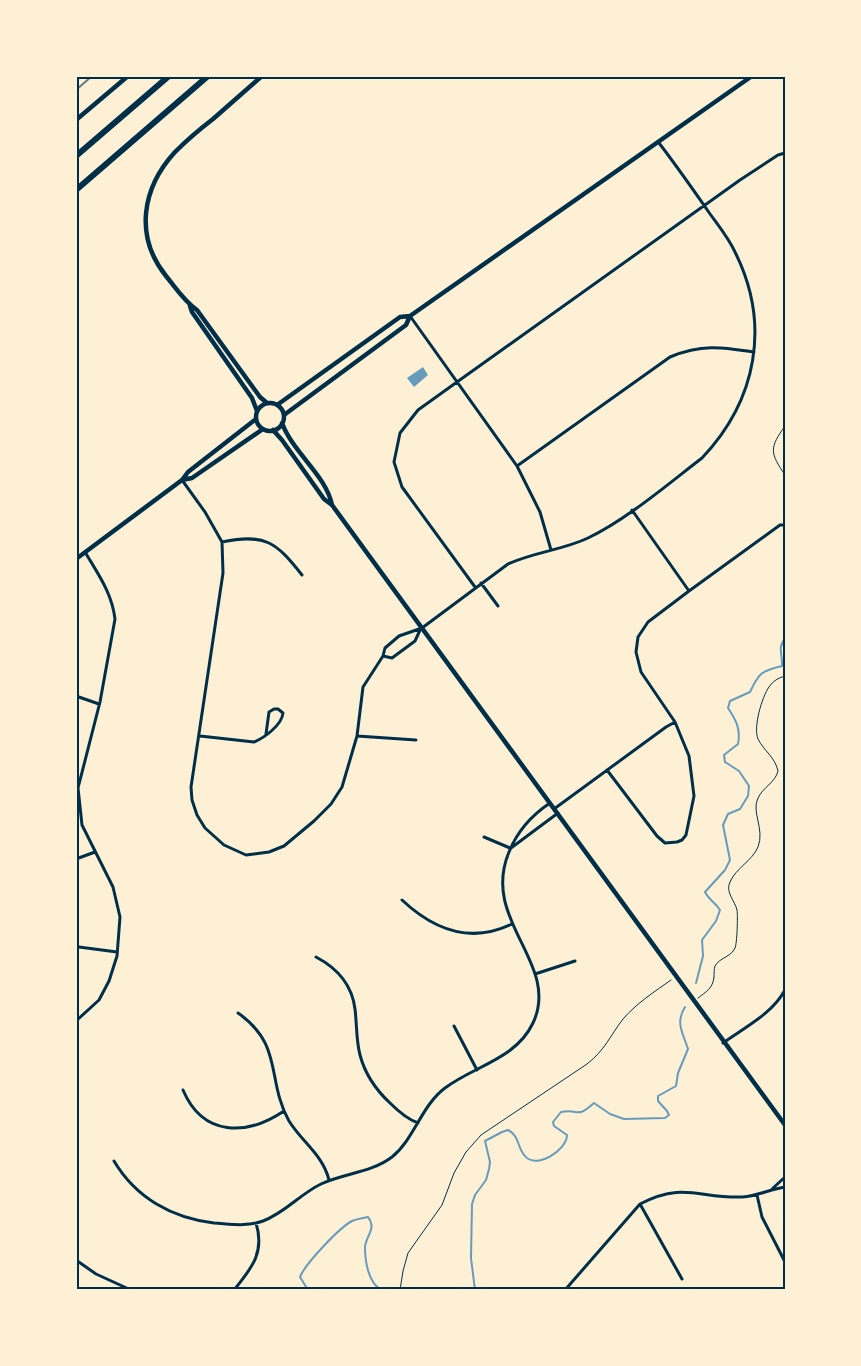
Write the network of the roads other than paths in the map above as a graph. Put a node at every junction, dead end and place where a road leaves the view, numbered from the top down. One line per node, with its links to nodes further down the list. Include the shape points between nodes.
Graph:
1 (128, 76): 6 (street)
2 (169, 76): 9 (highway)
3 (208, 76): 10 (highway)
4 (262, 76): 12 (street, via 170,158 156,178 148,198 147,235 154,257)
5 (752, 76): 7 (street)
6 (76, 120)
7 (659, 143): 11 (street); 13 (street)
8 (785, 154): 11 (street, via 778,155)
9 (76, 156)
10 (76, 190)
11 (704, 206): 14 (street, via 735,250 746,276 755,316); 15 (street)
12 (190, 305): 16 (street); 18 (street)
13 (410, 316): 15 (street); 17 (street, via 400,317); 19 (street, via 406,325)
14 (754, 352): 24 (street, via 702,348 670,357); 27 (street, via 745,393 715,444 702,458)
15 (456, 382): 24 (street); 35 (street, via 418,410 400,433 394,462 402,488)
16 (267, 403): 17 (street); 18 (street)
17 (277, 404): 19 (street)
18 (257, 411): 20 (street)
19 (284, 414): 21 (street)
20 (256, 419): 22 (street); 25 (street)
21 (282, 423): 23 (street); 26 (street, via 330,494)
22 (263, 429): 23 (street); 25 (street, via 192,478)
23 (273, 430): 26 (street)
24 (517, 466): 30 (street, via 540,512)
25 (182, 480): 29 (street); 31 (street)
26 (332, 506): 38 (street)
27 (632, 510): 30 (street, via 589,538); 36 (street)
28 (785, 525): 36 (street, via 780,525)
29 (222, 542): 33 (street, via 242,538 267,542 283,552); 44 (street, via 223,573)
30 (551, 550): 34 (street, via 522,557)
31 (85, 552): 32 (street); 41 (street, via 109,592 115,619)
32 (76, 558)
33 (302, 575)
34 (481, 583): 35 (street); 37 (street)
35 (475, 587): 38 (street)
36 (689, 591): 42 (street, via 648,622 638,637 636,652 641,672)
37 (498, 606)
38 (422, 628): 39 (street, via 399,636 385,648); 39 (street, via 415,641 392,658); 49 (street)
39 (383, 656): 45 (street, via 363,687)
40 (76, 696): 41 (street)
41 (99, 704): 48 (street)
42 (676, 722): 47 (street); 47 (street, via 689,756 694,796 686,835 682,840 665,843 656,836)
43 (266, 734): 43 (street, via 283,718 278,709 268,712); 44 (street, via 254,742)
44 (200, 736): 45 (street, via 192,788 197,815 214,837 246,855 284,846 330,804 342,787)
45 (357, 736): 46 (street)
46 (416, 740)
47 (607, 770): 50 (street)
48 (78, 782): 53 (street, via 82,825)
49 (550, 803): 50 (street); 52 (street, via 533,816)
50 (556, 811): 52 (street); 66 (street)
51 (484, 837): 52 (street)
52 (510, 848): 56 (street, via 504,862 502,885 504,905)
53 (95, 852): 54 (street); 58 (street, via 113,887 120,917)
54 (76, 859)
55 (402, 900): 56 (street, via 423,918 457,932 482,934)
56 (512, 924): 61 (street)
57 (79, 947): 58 (street)
58 (117, 952): 64 (street, via 109,981 99,1000)
59 (316, 956): 70 (street, via 340,974 350,990 356,1010 360,1054 369,1078 400,1113)
60 (575, 961): 61 (street)
61 (535, 974): 67 (street, via 539,1001 529,1031 512,1049)
62 (785, 990): 66 (street, via 769,1010)
63 (238, 1013): 69 (street, via 267,1045)
64 (76, 1021)
65 (454, 1026): 67 (street)
66 (724, 1043): 71 (street)
67 (477, 1070): 70 (street, via 437,1095)
68 (183, 1090): 69 (street, via 198,1114 230,1128 261,1124)
69 (284, 1111): 74 (street, via 298,1133 320,1157)
70 (418, 1123): 74 (street, via 401,1148 384,1162 362,1172)
71 (785, 1126)
72 (114, 1161): 79 (street, via 145,1198 175,1214 228,1225)
73 (785, 1177): 76 (street)
74 (329, 1180): 79 (street, via 276,1215)
75 (785, 1187): 76 (street)
76 (772, 1189): 77 (street)
77 (757, 1195): 78 (street, via 731,1197 688,1191 654,1197); 81 (street, via 766,1225)
78 (640, 1204): 82 (street); 85 (street)
79 (256, 1223): 84 (street, via 259,1239 256,1258)
80 (76, 1260): 83 (street, via 96,1274)
81 (785, 1262)
82 (682, 1279)
83 (131, 1290)
84 (234, 1290)
85 (565, 1290)

